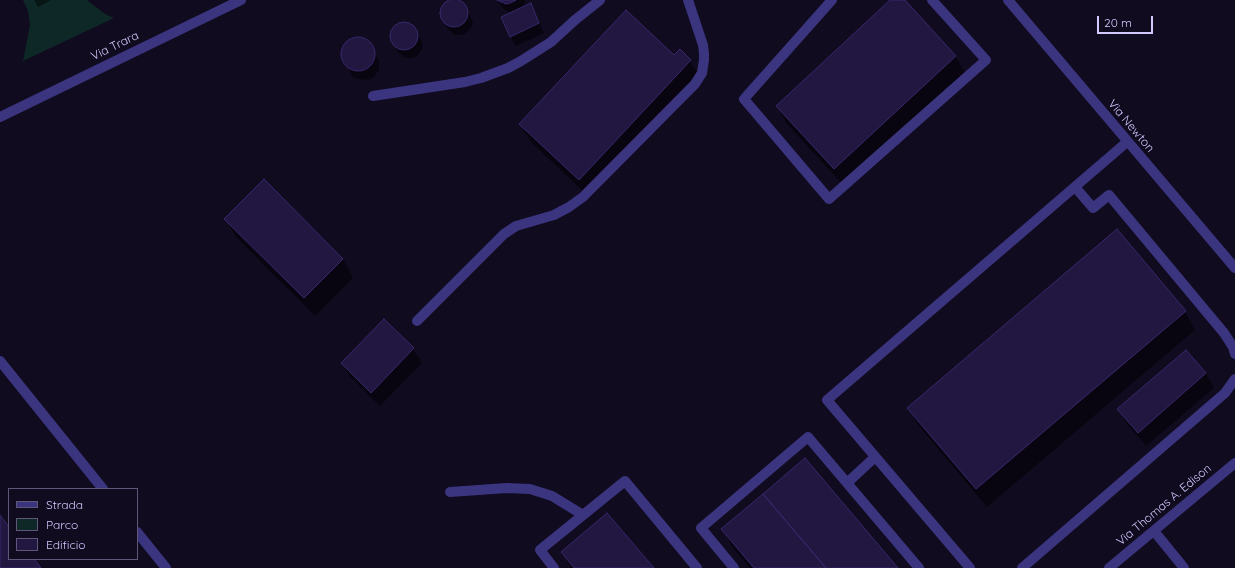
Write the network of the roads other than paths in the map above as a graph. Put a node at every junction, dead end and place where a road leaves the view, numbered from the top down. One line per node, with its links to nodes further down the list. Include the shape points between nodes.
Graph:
1 (241, 0): 8 (street, Via Trara)
2 (600, 0): 7 (street, via 551,42 508,68 465,82)
3 (688, 0): 12 (street, via 704,52 702,73 695,84 583,197 562,212 516,226 504,234)
4 (832, 0): 5 (street, via 744,98 829,199 986,60)
5 (932, 0)
6 (1008, 0): 9 (street, Via Newton)
7 (373, 96)
8 (0, 116)
9 (1127, 142): 10 (street); 11 (street, Via Newton)
10 (1076, 187): 13 (street, via 1093,208 1109,195 1224,333); 16 (street, via 827,400)
11 (1235, 268)
12 (417, 321)
13 (1235, 354)
14 (0, 361): 19 (street)
15 (1235, 379): 30 (street, via 1225,393)
16 (875, 456): 18 (street); 29 (street)
17 (1235, 463): 22 (street, Via Thomas A. Edison)
18 (847, 483): 27 (street, via 808,437 701,528); 28 (street)
19 (102, 488)
20 (450, 492): 21 (street, via 530,489 552,496)
21 (583, 515): 25 (street, via 540,550); 26 (street, via 625,481)
22 (1154, 531): 31 (street, Via Thomas A. Edison); 32 (street)
23 (138, 533): 24 (street)
24 (166, 568)
25 (554, 568)
26 (697, 568)
27 (734, 568)
28 (919, 568)
29 (970, 568)
30 (1022, 568)
31 (1109, 568)
32 (1184, 568)

